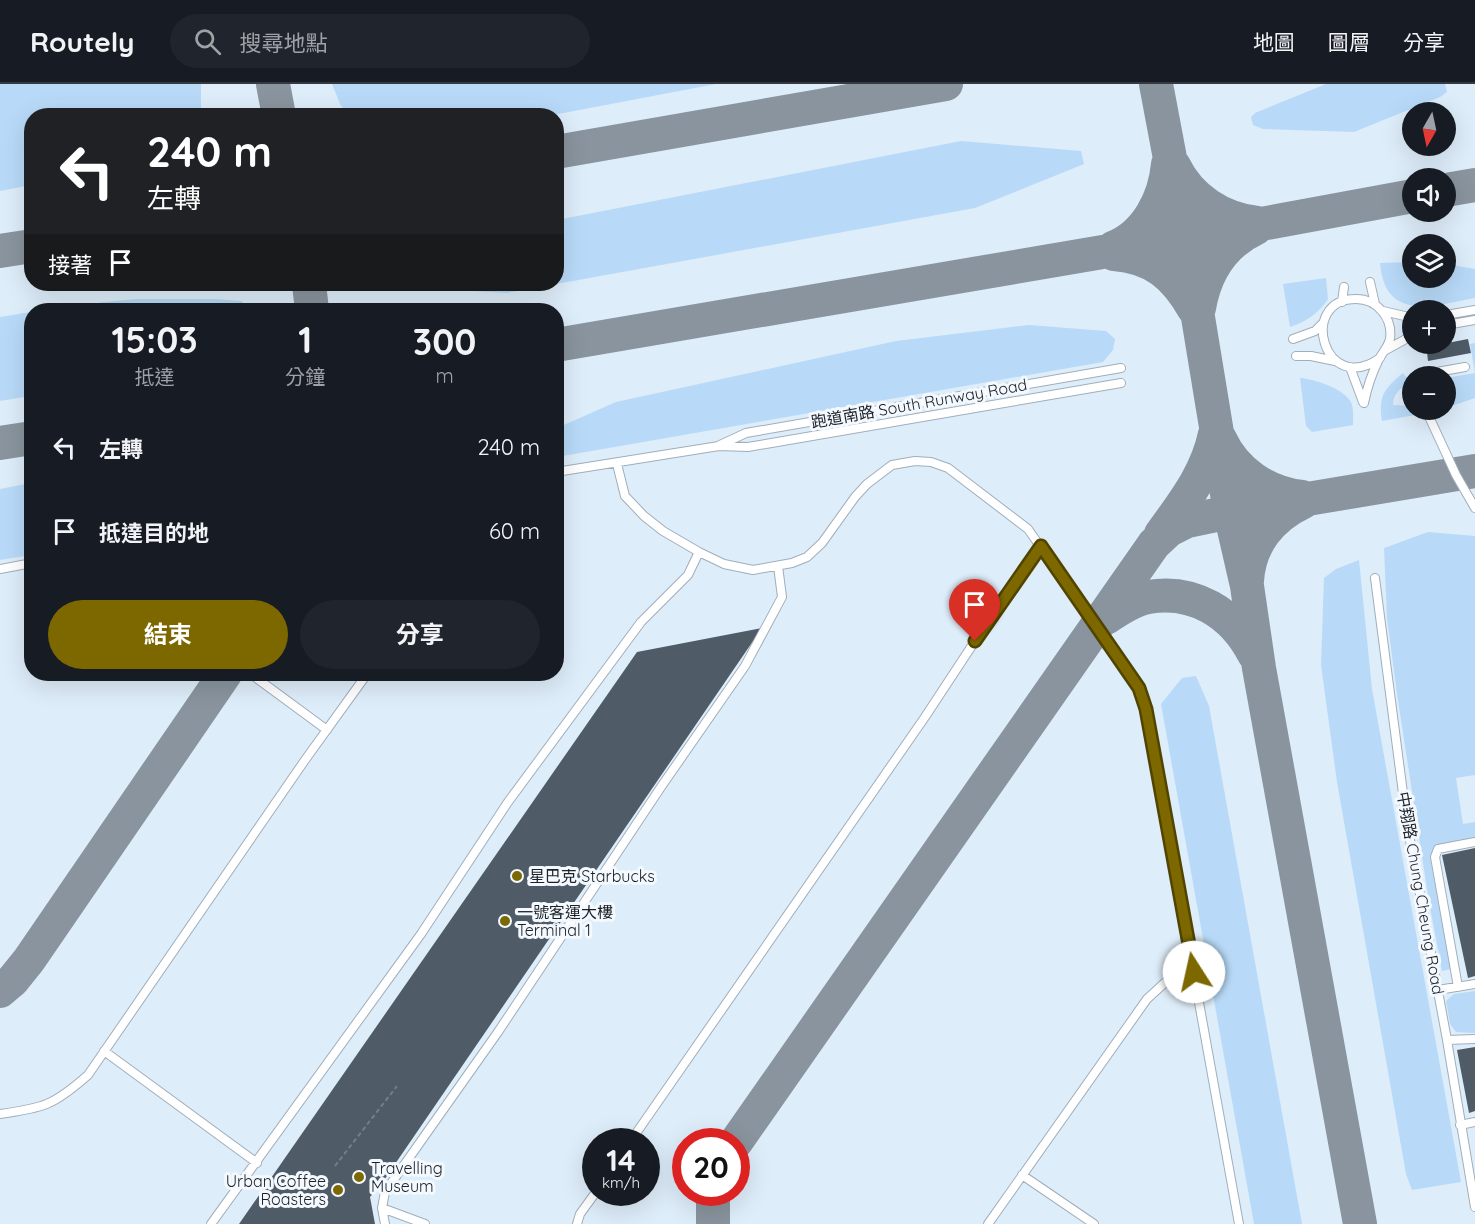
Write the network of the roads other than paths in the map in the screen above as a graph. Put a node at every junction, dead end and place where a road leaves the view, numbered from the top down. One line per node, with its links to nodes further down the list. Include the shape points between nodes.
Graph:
1 (1370, 282): 4 (lane)
2 (1344, 287): 3 (lane)
3 (1342, 302): 4 (lane, via 1355,298); 10 (lane, via 1327,314)
4 (1375, 304): 6 (lane)
5 (1475, 310): 7 (lane)
6 (1383, 311): 8 (lane); 14 (lane, via 1390,330)
7 (1456, 313)
8 (1402, 315)
9 (1475, 320): 11 (lane)
10 (1323, 323): 12 (lane, via 1315,331); 17 (lane, via 1324,345)
11 (1456, 323)
12 (1293, 339)
13 (1402, 341): 14 (lane)
14 (1386, 350): 16 (lane)
15 (1296, 356): 17 (lane)
16 (1380, 358): 18 (lane, via 1362,367); 18 (lane, via 1364,403)
17 (1339, 363): 18 (lane)
18 (1350, 367)
19 (1465, 367): 21 (lane)
20 (1121, 368): 24 (lane, 跑道南路 South Runway Road, via 746,434)
21 (1456, 369)
22 (1121, 383): 24 (lane, 跑道南路 South Runway Road, via 748,447)
23 (1431, 420): 27 (lane)
24 (719, 446): 25 (lane, 跑道南路 South Runway Road)
25 (617, 464): 26 (lane, 跑道南路 South Runway Road); 29 (lane, via 625,496 663,531)
26 (564, 471)
27 (1475, 508)
28 (1041, 546): 31 (lane, via 1028,529 948,468 915,461 892,465 879,474 855,497 814,552); 38 (lane, via 1139,688); 48 (lane)
29 (699, 552): 31 (lane, via 738,568); 49 (lane, via 688,574 641,622 508,802 422,934)
30 (24, 564): 32 (lane)
31 (778, 566): 53 (lane, via 782,597 744,666 498,1032 385,1192)
32 (0, 568)
33 (1375, 578): 41 (lane, 中翔路 Chung Cheung Road, via 1407,824)
34 (260, 681): 36 (lane)
35 (362, 681): 36 (lane)
36 (327, 730): 44 (lane)
37 (1475, 842): 40 (lane, via 1438,849 1435,856)
38 (1194, 972): 50 (lane, via 1171,977 1147,999); 60 (lane)
39 (1475, 984): 40 (lane)
40 (1458, 987): 41 (lane)
41 (1438, 990): 43 (lane, 中翔路 Chung Cheung Road)
42 (1475, 1039): 43 (lane)
43 (1447, 1040): 47 (lane, 中翔路 Chung Cheung Road)
44 (104, 1051): 45 (lane, via 88,1075 65,1095 46,1106); 49 (lane)
45 (0, 1114)
46 (1475, 1122): 47 (lane)
47 (1460, 1125): 52 (lane, 中翔路 Chung Cheung Road)
48 (640, 1128)
49 (257, 1163): 54 (lane)
50 (1023, 1175): 58 (lane); 59 (lane)
51 (586, 1206): 57 (lane)
52 (1475, 1207)
53 (382, 1208): 55 (lane); 56 (lane)
54 (212, 1224)
55 (385, 1224)
56 (426, 1224)
57 (577, 1224)
58 (988, 1224)
59 (1094, 1224)
60 (1239, 1224)

